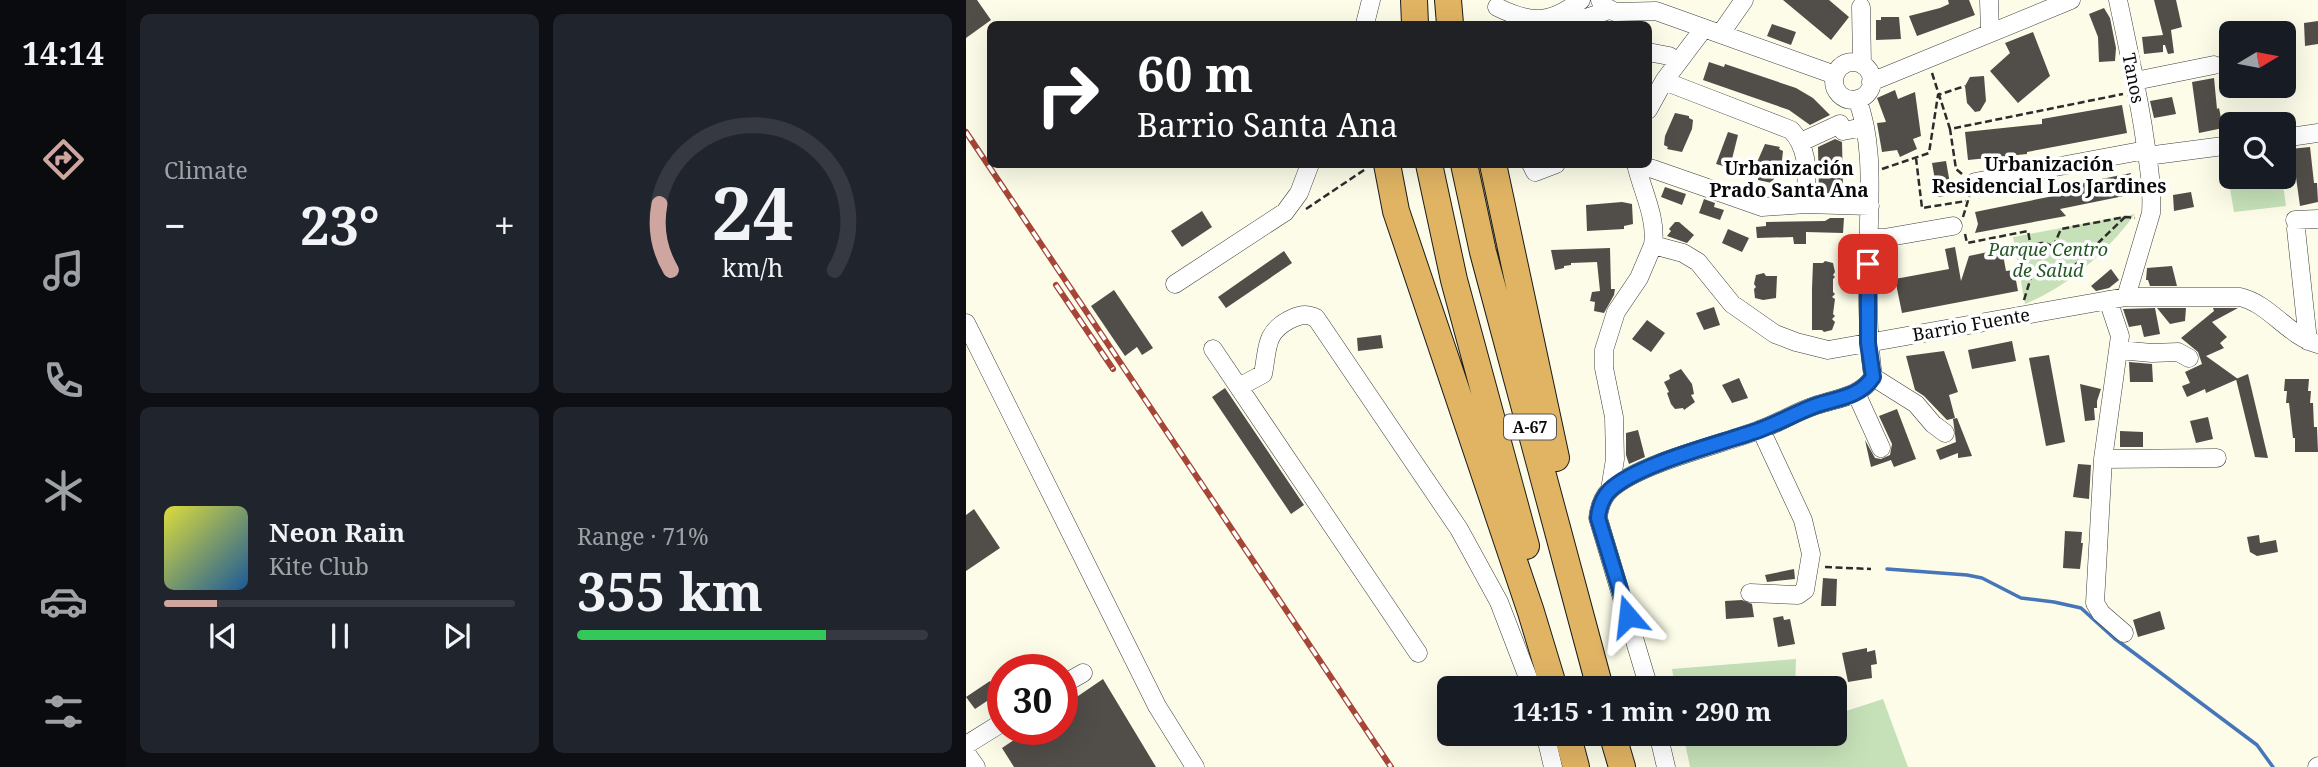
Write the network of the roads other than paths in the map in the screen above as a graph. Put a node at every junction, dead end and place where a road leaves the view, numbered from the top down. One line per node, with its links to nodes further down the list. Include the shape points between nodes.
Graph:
1 (1356, 0): 15 (street)
2 (1371, 0): 16 (street)
3 (1414, 0): 17 (highway)
4 (1448, 0): 18 (highway)
5 (1581, 0): 14 (street, via 1560,14 1535,20)
6 (1744, 0): 20 (street)
7 (1989, 0): 21 (street)
8 (2071, 0): 21 (street)
9 (2118, 0): 29 (street, Tanos)
10 (1862, 2): 24 (street)
11 (1605, 5): 12 (street, via 1622,12); 19 (street)
12 (1632, 5): 13 (street)
13 (1651, 5): 20 (street)
14 (1497, 10)
15 (1365, 21)
16 (1365, 21)
17 (1415, 21)
18 (1450, 21)
19 (1575, 21)
20 (1712, 30): 23 (street); 26 (street)
21 (1990, 33): 28 (street)
22 (1652, 53): 23 (street)
23 (1678, 62): 27 (street)
24 (1861, 64): 26 (street, via 1849,62); 28 (street)
25 (2214, 65): 29 (street)
26 (1835, 75): 30 (street, via 1837,91)
27 (1664, 81): 31 (street); 35 (street, via 1785,127)
28 (1871, 82): 30 (street, via 1866,94)
29 (2136, 86): 37 (street, Tanos)
30 (1857, 99): 32 (street)
31 (1652, 103)
32 (1864, 127): 35 (street, via 1843,131 1840,124); 47 (street)
33 (2318, 133): 34 (street)
34 (2296, 136)
35 (1801, 142): 46 (street)
36 (2219, 146): 37 (street)
37 (2147, 153): 45 (street); 53 (street, Tanos, via 2151,213)
38 (1309, 168): 52 (street, via 1299,194 1285,212)
39 (1388, 168): 75 (highway, via 1396,211)
40 (1430, 168): 76 (highway, A-67, via 1454,280)
41 (1465, 168): 77 (highway, A-67)
42 (1494, 168): 78 (highway)
43 (1637, 168): 51 (street, via 1653,218)
44 (1649, 168): 46 (street, via 1762,207)
45 (1975, 182)
46 (1806, 204): 47 (street)
47 (1870, 206): 50 (street)
48 (2318, 219): 55 (street, via 2296,224)
49 (1953, 226): 50 (street)
50 (1869, 238): 56 (street)
51 (1653, 245): 56 (street, Barrio Fuente, via 1698,262 1732,304 1775,334 1828,350); 68 (street, via 1639,278 1616,312 1604,349 1614,417)
52 (1175, 284)
53 (2133, 298): 55 (street, Barrio Fuente, via 2240,296); 56 (street, Barrio Fuente); 58 (street)
54 (966, 323): 90 (street, via 1157,706)
55 (2313, 342)
56 (1868, 343): 60 (street)
57 (1213, 349): 61 (street)
58 (2119, 350): 59 (street, via 2178,352); 67 (street)
59 (2189, 358)
60 (1873, 377): 62 (street); 64 (street, via 1916,404)
61 (1239, 387): 71 (street); 74 (street, via 1263,374 1271,333 1278,326 1300,315 1316,318 1473,553 1509,625)
62 (1856, 393): 63 (street); 65 (street)
63 (1761, 429): 68 (street, via 1678,457); 69 (street, via 1803,520 1811,554 1805,590 1798,595)
64 (1945, 433)
65 (1881, 448)
66 (2217, 458): 67 (street)
67 (2103, 459): 70 (street, via 2095,603)
68 (1610, 490): 79 (street, via 1598,518)
69 (1750, 593)
70 (2124, 633)
71 (1418, 653)
72 (1083, 673): 73 (street)
73 (1078, 676)
74 (1528, 676)
75 (1550, 676)
76 (1561, 676)
77 (1597, 676)
78 (1607, 676)
79 (1646, 676)
80 (987, 732): 81 (street)
81 (966, 745)
82 (1548, 746): 91 (street)
83 (1570, 746): 92 (highway)
84 (1580, 746): 93 (highway)
85 (1616, 746): 94 (highway)
86 (1621, 746): 94 (highway)
87 (1661, 746): 95 (street)
88 (966, 753): 89 (street)
89 (976, 767)
90 (1195, 767)
91 (1553, 767)
92 (1576, 767)
93 (1586, 767)
94 (1623, 767)
95 (1666, 767)

